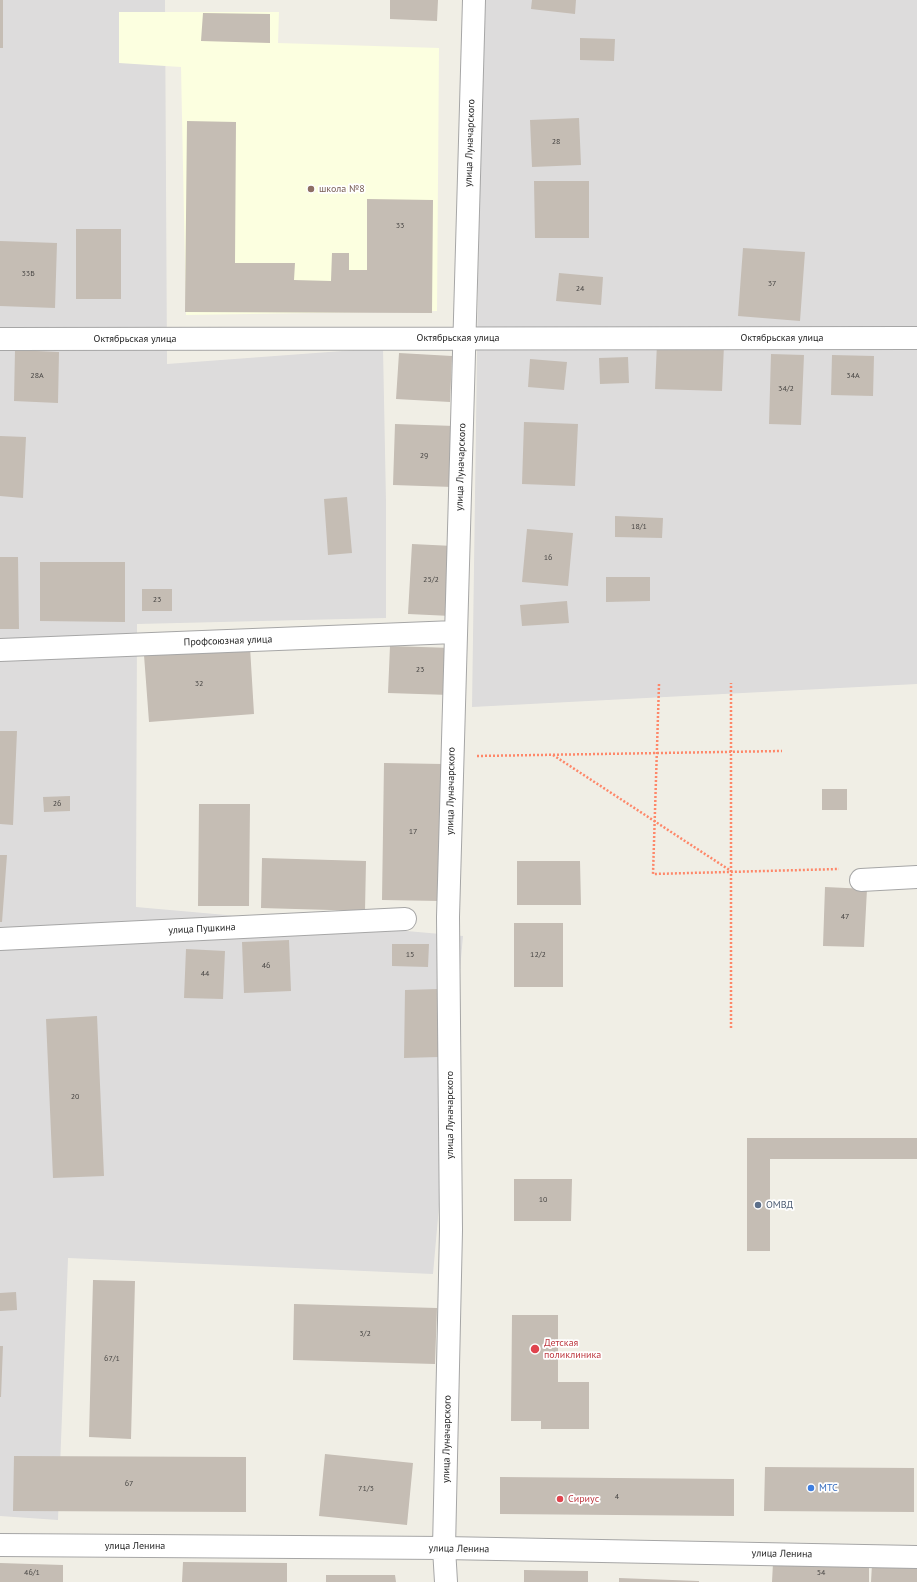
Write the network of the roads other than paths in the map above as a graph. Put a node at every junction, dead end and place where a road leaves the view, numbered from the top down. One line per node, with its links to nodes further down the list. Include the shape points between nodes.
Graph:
1 (474, 0): 2 (street, улица Луначарского)
2 (465, 338): 3 (street, Октябрьская улица); 4 (street, Октябрьская улица); 5 (street, улица Луначарского)
3 (917, 338)
4 (0, 339)
5 (455, 632): 6 (street, Профсоюзная улица); 12 (street, улица Луначарского, via 448,917 451,1230)
6 (0, 650)
7 (917, 877): 8 (street)
8 (861, 880)
9 (405, 919): 10 (street, улица Пушкина)
10 (0, 939)
11 (0, 1545): 12 (street, улица Ленина)
12 (444, 1548): 13 (street, улица Ленина); 14 (street, улица Луначарского)
13 (917, 1557)
14 (446, 1582)

